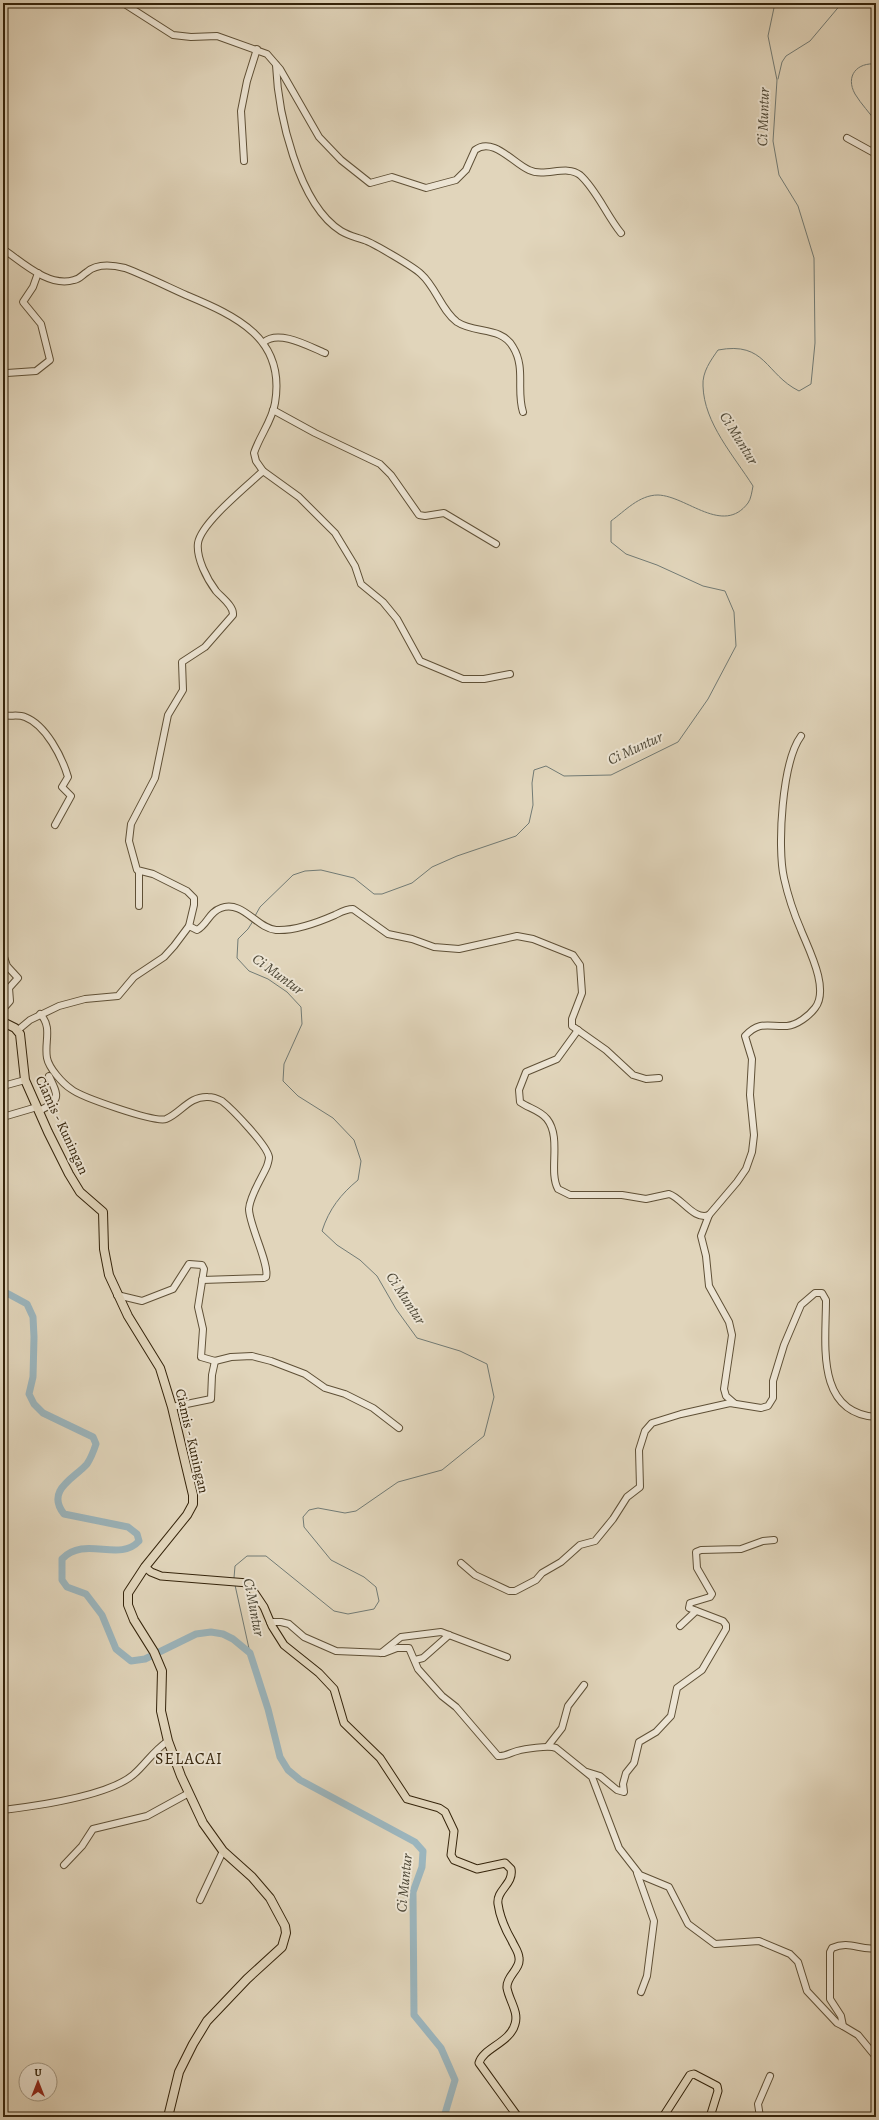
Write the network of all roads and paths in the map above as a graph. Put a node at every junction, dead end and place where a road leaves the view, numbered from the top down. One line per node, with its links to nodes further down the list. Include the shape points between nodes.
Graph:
1 (123, 3): 2 (street, via 173,35 214,35)
2 (257, 49): 3 (street); 6 (street, via 241,111)
3 (276, 63): 7 (street, via 319,137 341,160 368,182 375,183 392,177 426,188 456,180 466,170 476,150 488,146 532,171 570,171 579,174); 14 (street, via 279,97 291,151 300,177 310,195 331,223 341,231 366,241 422,274 459,323 500,334 508,340 520,365 520,402)
4 (847, 138): 5 (street)
5 (876, 154)
6 (244, 161)
7 (621, 233)
8 (3, 250): 9 (street)
9 (38, 273): 10 (street, via 69,282 98,266 125,268 227,313); 12 (street, via 24,302 41,324 50,360 36,371)
10 (264, 342): 11 (street, via 273,338 285,339); 13 (street, via 276,369)
11 (325, 353)
12 (7, 373)
13 (274, 410): 15 (street, via 254,453 254,458); 16 (street, via 380,464 420,515 444,513)
14 (523, 412)
15 (263, 471): 17 (street, via 299,497 335,533 353,562 361,584 383,602 397,620 415,655 422,663 463,679); 21 (street, via 216,515 199,537 198,549 207,574 234,615 205,647 182,662 183,690 166,720 155,778 132,819 132,857)
16 (496, 544)
17 (510, 674)
18 (3, 715): 20 (street, via 22,716 34,722 62,759 68,777 62,787 71,796)
19 (801, 736): 36 (street, via 787,773 782,865 792,905 816,966 819,990 817,1004 803,1019 795,1023 787,1026 764,1024 745,1036 752,1059 752,1152 737,1182)
20 (55, 825)
21 (139, 871): 22 (street); 23 (street, via 150,872 190,894 195,902)
22 (139, 906)
23 (189, 926): 26 (street, via 169,953 134,977 121,994 73,1002); 29 (street, via 197,930 211,913 230,906 277,930 302,928 353,909 388,934 439,948 458,949 517,936 533,939 578,959 582,993 571,1021)
24 (3, 954): 25 (street, via 7,966 18,978 9,988 10,1001)
25 (3, 1009)
26 (40, 1014): 28 (street); 37 (street, via 48,1027 48,1060 66,1086 75,1092 131,1113 159,1120 165,1119 194,1099 216,1098 252,1132 267,1153 269,1160 249,1208 257,1243 267,1270 266,1277)
27 (3, 1022): 28 (highway)
28 (18, 1030): 32 (highway, Ciamis - Kuningan, via 22,1042)
29 (578, 1030): 31 (street, via 633,1074 646,1079); 36 (street, via 558,1059 526,1072 518,1094 520,1102 542,1115 549,1123 558,1189 570,1195 622,1195 646,1199 670,1194 697,1214)
30 (49, 1076): 34 (street, via 57,1092 57,1098 52,1104)
31 (659, 1078)
32 (25, 1080): 33 (street); 34 (highway, Ciamis - Kuningan)
33 (3, 1086)
34 (38, 1109): 35 (street); 38 (highway, Ciamis - Kuningan, via 80,1192 102,1212 107,1266)
35 (3, 1117)
36 (709, 1215): 40 (street, via 701,1236 706,1253 709,1289 730,1324 732,1340 724,1392)
37 (202, 1280): 38 (street, via 203,1266 190,1263 173,1289 142,1301); 39 (street, via 198,1307 204,1329 200,1355 202,1358)
38 (117, 1295): 41 (highway, Ciamis - Kuningan, via 160,1368)
39 (215, 1361): 41 (street, via 211,1399); 43 (street, via 250,1356 271,1361 305,1374 325,1388 345,1394 373,1408)
40 (734, 1403): 42 (street, via 764,1408 773,1400 773,1381 784,1345 804,1301 818,1292 822,1293 826,1300 827,1372 833,1392 851,1409); 45 (street, via 681,1414 647,1427 640,1450 639,1489 627,1496 595,1541 580,1545 536,1580 511,1591 475,1575)
41 (172, 1407): 46 (highway, Ciamis - Kuningan, via 193,1504 181,1524)
42 (876, 1417)
43 (399, 1428)
44 (774, 1540): 47 (street, via 761,1541 740,1549 698,1551 695,1555 697,1568 712,1594 689,1604 690,1609)
45 (460, 1563)
46 (145, 1567): 48 (main road, via 161,1576 248,1583 264,1607); 55 (highway, Ciamis - Kuningan, via 128,1593 127,1601 134,1620 158,1661 163,1677 161,1710)
47 (696, 1612): 49 (street); 57 (street, via 723,1621 726,1629 702,1670 679,1686 670,1717 656,1732 639,1742 634,1763 626,1773 624,1792 617,1790 600,1776)
48 (270, 1622): 51 (street, via 289,1624 304,1637 336,1651); 70 (main road, via 284,1645 319,1672 334,1688 344,1723 380,1758 407,1799 445,1812 454,1831 451,1852 454,1860 478,1869 505,1863 511,1869 511,1878 499,1895 498,1903 503,1925 520,1958 507,1986 516,2022 506,2039 478,2063)
49 (680, 1626)
50 (450, 1635): 51 (street, via 441,1632 401,1637); 52 (street); 53 (street, via 423,1658)
51 (381, 1653): 53 (street, via 397,1648 409,1648)
52 (506, 1657)
53 (414, 1660): 56 (street, via 418,1669 442,1696 456,1707 498,1756)
54 (584, 1685): 56 (street, via 568,1706 562,1728)
55 (168, 1741): 58 (highway, Ciamis - Kuningan); 59 (street, via 155,1750 133,1776 121,1783 57,1802)
56 (548, 1746): 57 (street, via 556,1748)
57 (586, 1772): 62 (street, via 595,1783 617,1845)
58 (189, 1793): 60 (highway, Ciamis - Kuningan, via 203,1823); 61 (street, via 148,1816 93,1830)
59 (3, 1810)
60 (223, 1851): 63 (street); 69 (highway, Ciamis - Kuningan, via 252,1877 270,1898 285,1926 286,1939 207,2021 179,2072)
61 (64, 1865)
62 (637, 1871): 65 (street, via 654,1920 648,1976); 66 (street, via 642,1876 669,1887 686,1922 712,1942 718,1944 759,1941 793,1956 798,1962 807,1991 837,2023)
63 (200, 1900)
64 (876, 1948): 66 (street, via 843,1944 831,1950 830,1999)
65 (641, 1992)
66 (844, 2026): 67 (street, via 858,2035)
67 (876, 2057)
68 (770, 2076): 73 (street, via 758,2104)
69 (168, 2117)
70 (518, 2117)
71 (663, 2117): 72 (main road, via 690,2075 694,2074 717,2086 718,2091)
72 (710, 2117)
73 (760, 2117)

